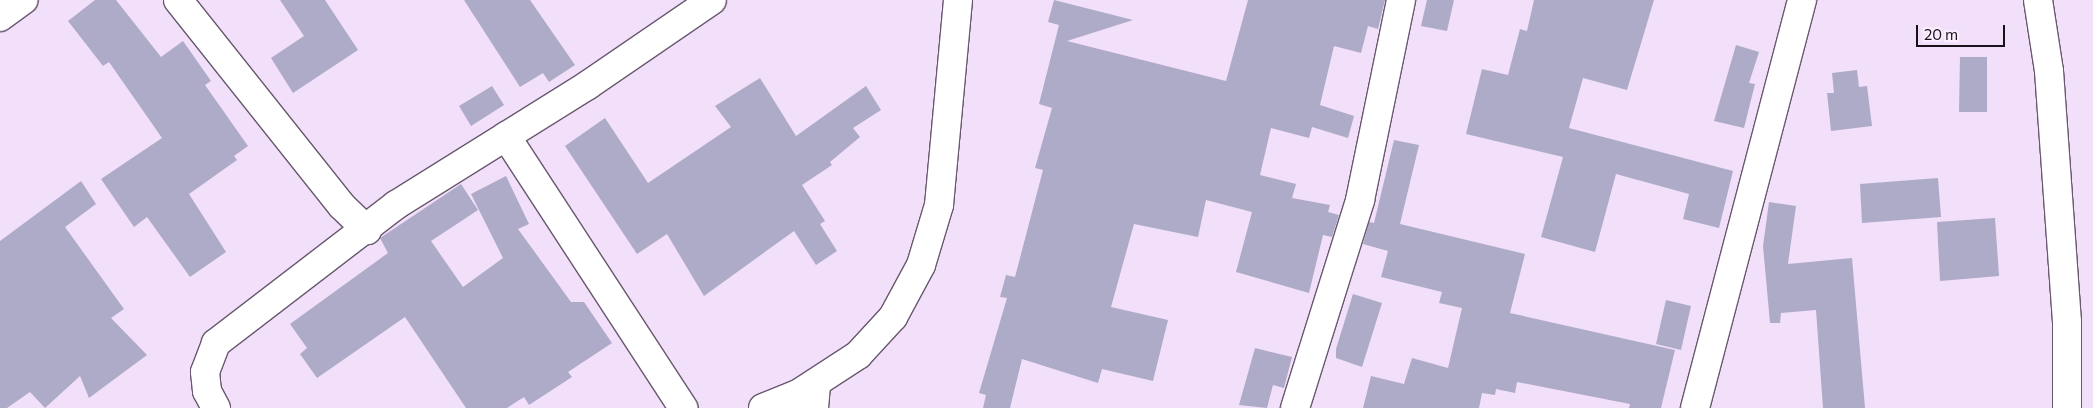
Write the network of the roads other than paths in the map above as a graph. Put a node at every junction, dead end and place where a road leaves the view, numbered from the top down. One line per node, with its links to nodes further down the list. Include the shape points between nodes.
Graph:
1 (23, 0): 8 (street)
2 (178, 0): 10 (street, via 336,199)
3 (712, 0): 9 (street)
4 (958, 0): 11 (street, via 939,205 921,265 893,317)
5 (1401, 0): 15 (street, via 1360,200)
6 (1802, 0): 16 (street)
7 (2038, 0): 17 (street, via 2049,71 2068,322)
8 (0, 17)
9 (506, 136): 10 (street, via 396,205); 13 (street)
10 (367, 230): 12 (street, via 216,343 205,372 207,391)
11 (815, 395): 14 (street)
12 (216, 408)
13 (683, 408)
14 (763, 408)
15 (1295, 408)
16 (1696, 408)
17 (2067, 408)

